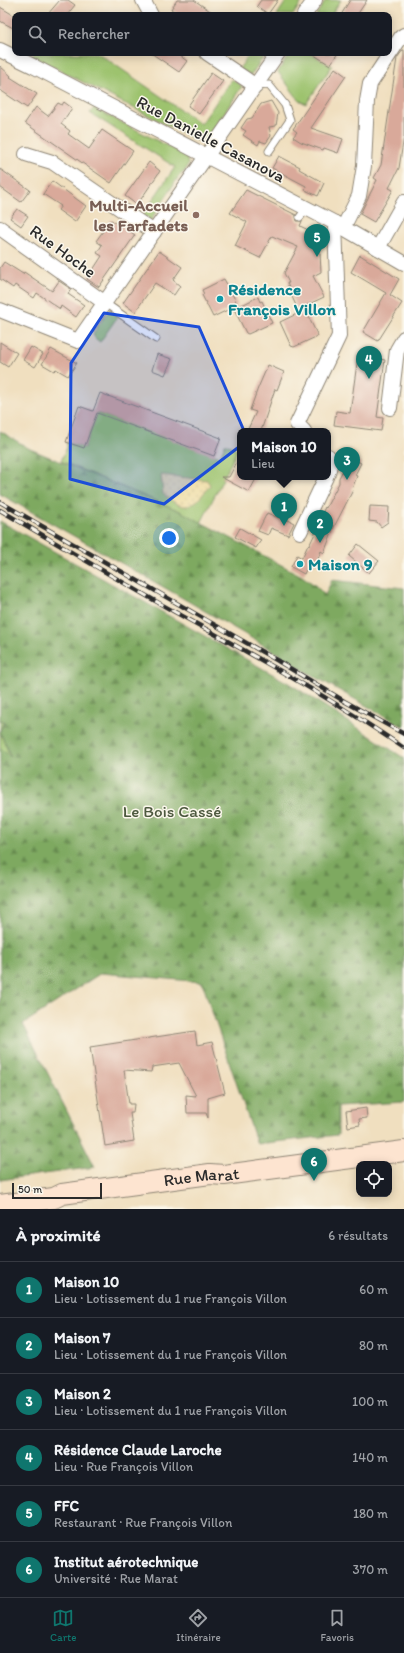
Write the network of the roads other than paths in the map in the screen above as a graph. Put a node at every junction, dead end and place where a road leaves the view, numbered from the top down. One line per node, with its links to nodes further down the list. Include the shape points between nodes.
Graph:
1 (143, 0): 3 (street)
2 (314, 0): 4 (street)
3 (149, 12)
4 (306, 12)
5 (404, 35): 6 (street)
6 (392, 49)
7 (0, 50): 14 (street, Rue Danielle Casanova)
8 (211, 56): 11 (street)
9 (276, 56): 11 (street)
10 (388, 56): 16 (street, via 370,84 364,166 359,196)
11 (256, 86): 12 (lane, via 268,85 285,105 290,120); 14 (street)
12 (269, 151)
13 (26, 154): 18 (street, via 52,162)
14 (206, 156): 16 (street, Rue Danielle Casanova, via 303,213); 18 (street)
15 (404, 202): 19 (street)
16 (339, 225): 19 (street, Rue Danielle Casanova); 26 (street, via 339,336 297,424)
17 (0, 228): 21 (street, Rue Hoche)
18 (154, 232): 21 (street)
19 (378, 248): 20 (street, Rue Danielle Casanova)
20 (404, 263)
21 (105, 303): 22 (street, via 78,341); 24 (lane)
22 (0, 310)
23 (404, 338): 25 (street, via 397,350)
24 (156, 339)
25 (390, 408)
26 (301, 428)
27 (325, 480): 28 (street)
28 (300, 532)
29 (404, 1140): 31 (main road, Rue Marat)
30 (404, 1151): 32 (main road, Rue Marat, via 224,1175 210,1174)
31 (0, 1193)
32 (0, 1205)

